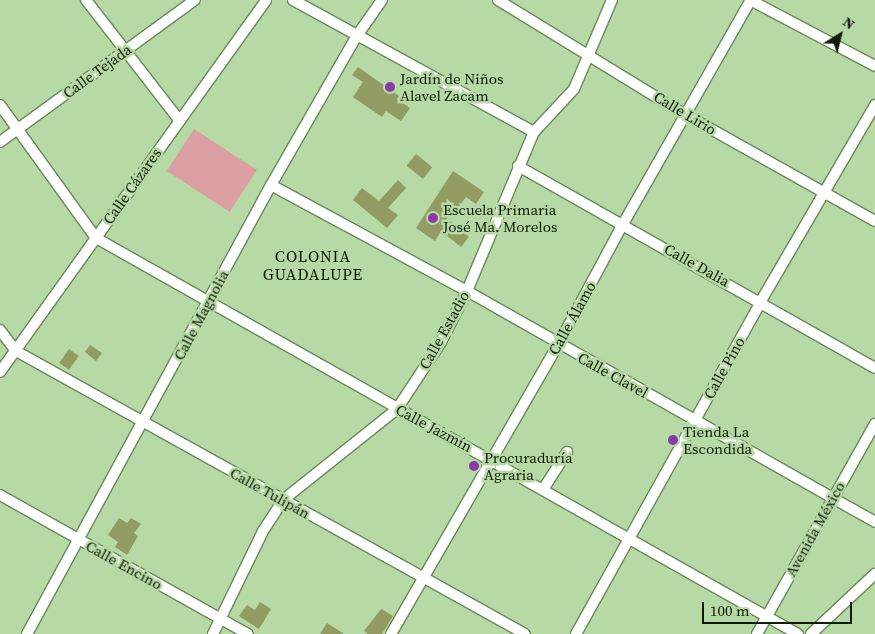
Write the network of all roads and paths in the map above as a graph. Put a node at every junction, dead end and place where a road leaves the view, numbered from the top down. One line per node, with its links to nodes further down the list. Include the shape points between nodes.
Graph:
1 (86, 0): 10 (street)
2 (195, 0): 10 (street, Calle Tejada)
3 (293, 0): 9 (street)
4 (382, 0): 9 (street, Calle Magnolia)
5 (498, 0): 11 (street, Calle Lirio)
6 (612, 0): 11 (street, Calle Estadio)
7 (751, 0): 12 (street); 15 (street, Calle Álamo)
8 (262, 2): 16 (street, Calle Cázares)
9 (356, 37): 18 (street); 21 (street, Calle Magnolia)
10 (124, 51): 16 (street); 17 (street, Calle Tejada)
11 (591, 55): 15 (street, Calle Lirio); 18 (street, Calle Estadio, via 574,89)
12 (875, 66)
13 (0, 105): 17 (street)
14 (875, 105): 22 (street, Calle Pino)
15 (686, 115): 22 (street, Calle Lirio); 24 (street, Calle Álamo)
16 (179, 120): 25 (street, Calle Cázares)
17 (18, 129): 19 (street, Calle Tejada); 25 (street)
18 (534, 132): 20 (street, Calle Estadio)
19 (0, 142)
20 (518, 166): 24 (street, Calle Dalia); 26 (street, Calle Estadio)
21 (271, 185): 26 (street, Calle Clavel); 27 (street, Calle Magnolia)
22 (825, 193): 23 (street, Calle Lirio); 28 (street, Calle Pino)
23 (875, 221)
24 (623, 224): 28 (street, Calle Dalia); 30 (street, Calle Álamo)
25 (96, 238): 27 (street, Calle Jazmín); 31 (street, Calle Cázares)
26 (467, 291): 30 (street, Calle Clavel); 34 (street, Calle Estadio, via 441,342)
27 (208, 301): 34 (street, Calle Jazmín); 36 (street, Calle Magnolia)
28 (761, 301): 32 (street, Calle Dalia); 35 (street, Calle Pino)
29 (0, 330): 31 (street)
30 (558, 345): 35 (street, Calle Clavel); 39 (street, Calle Álamo)
31 (16, 351): 33 (street, Calle Cázares); 36 (street, Calle Tulipán)
32 (875, 368)
33 (0, 372)
34 (397, 408): 39 (street, Calle Jazmín); 43 (street, Calle Estadio)
35 (695, 420): 42 (street, Calle Clavel); 45 (street, Calle Pino)
36 (143, 423): 43 (street, Calle Tulipán); 46 (street, Calle Magnolia)
37 (875, 424): 42 (street, Avenida México)
38 (567, 452): 40 (street)
39 (491, 458): 40 (street, Calle Jazmín); 48 (street, Calle Álamo)
40 (544, 488): 45 (street, Calle Jazmín)
41 (0, 495): 46 (street, Calle Encino)
42 (833, 497): 44 (street, Calle Clavel); 49 (street, Avenida México)
43 (283, 500): 48 (street, Calle Tulipán); 50 (street, Calle Estadio, via 264,531)
44 (875, 522)
45 (632, 538): 49 (street, Calle Jazmín); 56 (street, Calle Pino)
46 (78, 539): 50 (street, Calle Encino); 51 (street, Calle Magnolia)
47 (875, 574): 59 (street)
48 (425, 576): 54 (street, Calle Álamo); 55 (street, Calle Tulipán)
49 (767, 616): 57 (street, Avenida México); 58 (street, Calle Jazmín)
50 (222, 620): 52 (street, Calle Estadio); 53 (street, Calle Encino)
51 (27, 634)
52 (213, 634)
53 (248, 634)
54 (391, 634)
55 (525, 634)
56 (576, 634)
57 (757, 634)
58 (798, 634)
59 (811, 634)

